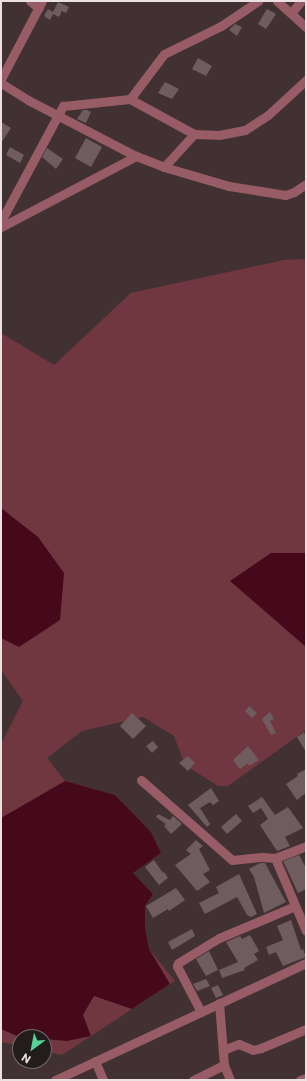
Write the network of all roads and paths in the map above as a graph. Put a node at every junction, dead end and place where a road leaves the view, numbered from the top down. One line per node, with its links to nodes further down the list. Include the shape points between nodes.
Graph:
1 (30, 1): 5 (street)
2 (258, 1): 11 (street, via 221,26 164,54)
3 (277, 1): 6 (street)
4 (300, 1): 6 (street)
5 (40, 4): 8 (street)
6 (291, 13): 7 (street)
7 (306, 27)
8 (1, 79)
9 (306, 80): 13 (street, via 268,115 245,130 219,135)
10 (1, 84): 12 (street)
11 (130, 99): 12 (street, via 63,106); 13 (street)
12 (59, 114): 14 (street); 17 (street)
13 (194, 134): 15 (street)
14 (136, 156): 15 (street); 18 (street)
15 (164, 167): 16 (street, via 229,186 285,195)
16 (306, 184)
17 (1, 221)
18 (1, 227)
19 (142, 780): 21 (street, via 228,858)
20 (306, 846): 21 (street)
21 (275, 858): 22 (street)
22 (295, 906): 23 (street); 26 (street, via 218,938 178,963 177,966)
23 (306, 931)
24 (306, 963): 25 (street)
25 (219, 1003): 26 (street); 28 (street)
26 (201, 1012): 29 (street)
27 (306, 1029): 28 (street, via 261,1048 253,1050 239,1044)
28 (223, 1050): 30 (street)
29 (95, 1061): 32 (street); 33 (street)
30 (224, 1065): 34 (street); 35 (street)
31 (306, 1078): 36 (street)
32 (55, 1080)
33 (103, 1080)
34 (193, 1080)
35 (230, 1080)
36 (300, 1080)

